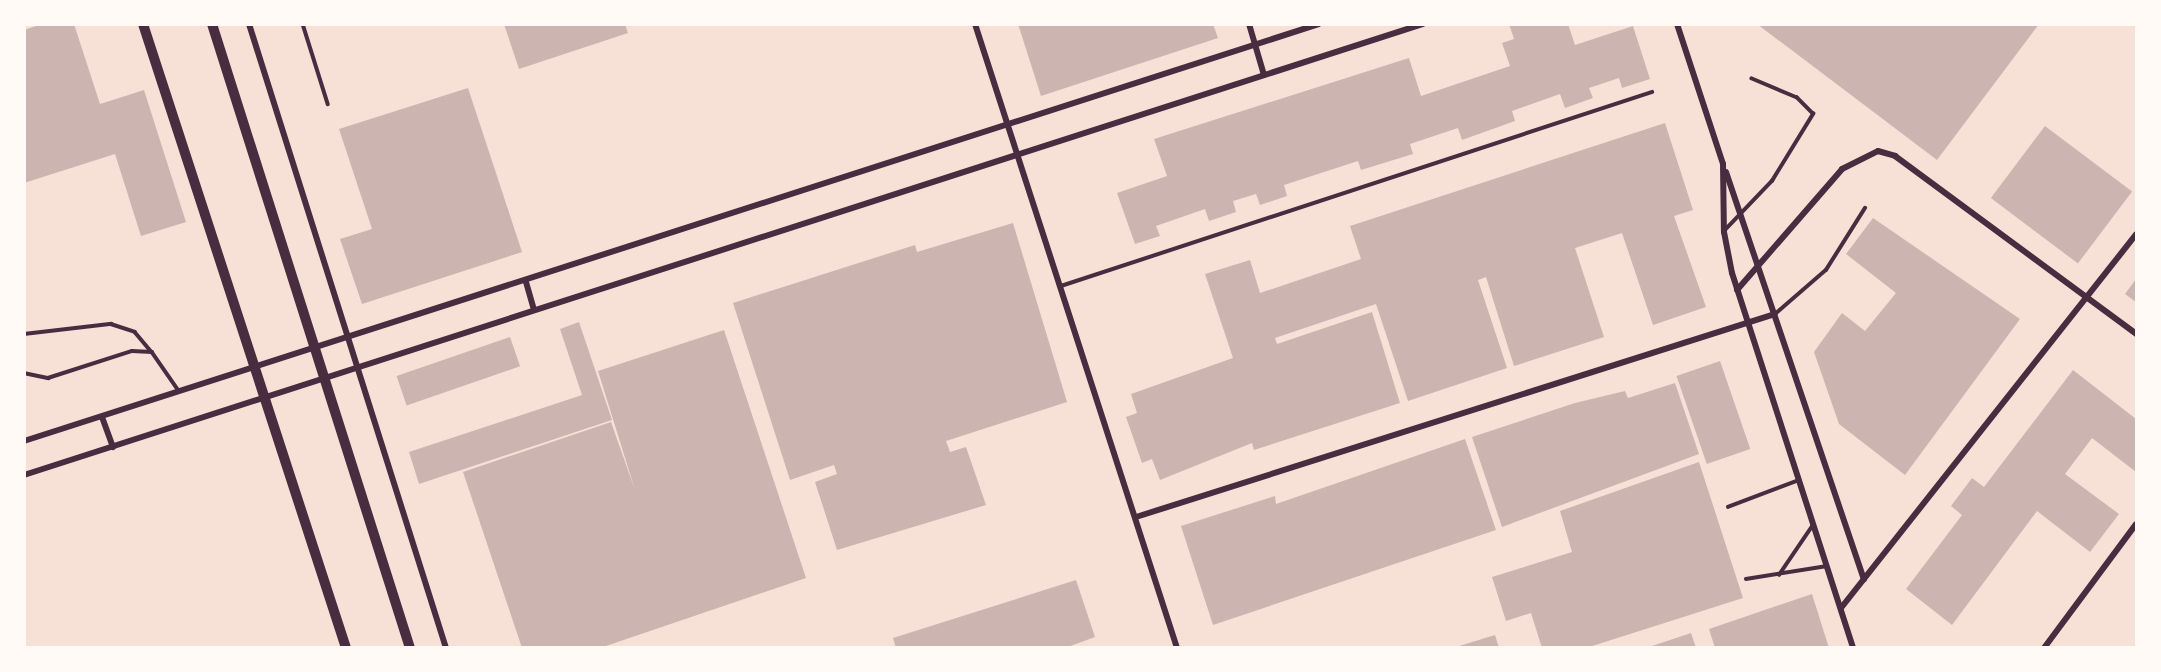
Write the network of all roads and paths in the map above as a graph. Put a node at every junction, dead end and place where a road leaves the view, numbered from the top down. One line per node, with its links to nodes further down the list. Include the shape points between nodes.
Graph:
1 (143, 24): 36 (main road)
2 (212, 24): 34 (main road)
3 (249, 24): 32 (street)
4 (303, 24): 14 (lane)
5 (975, 24): 15 (street)
6 (1249, 24): 10 (street)
7 (1320, 24): 10 (street)
8 (1423, 24): 11 (street)
9 (1677, 24): 17 (street)
10 (1255, 45): 11 (street); 15 (street)
11 (1264, 75): 16 (street)
12 (1752, 79): 19 (lane, via 1797,98 1813,114 1805,136)
13 (1651, 92): 24 (lane)
14 (328, 104)
15 (1008, 128): 16 (street); 23 (street)
16 (1017, 157): 24 (street); 27 (street)
17 (1723, 164): 19 (street); 20 (street)
18 (1865, 208): 28 (lane, via 1826,271)
19 (1741, 215): 20 (lane); 22 (street)
20 (1724, 232): 25 (street)
21 (2137, 234): 26 (street)
22 (1759, 266): 25 (street); 26 (street, via 1842,169 1878,151 1895,156); 28 (street)
23 (526, 282): 27 (street); 32 (street)
24 (1059, 286): 47 (street)
25 (1737, 290): 29 (street)
26 (2088, 300): 31 (street); 53 (street)
27 (534, 310): 35 (street)
28 (1775, 314): 29 (street); 53 (street)
29 (1748, 324): 45 (street); 47 (street)
30 (24, 334): 33 (lane, via 111,324 135,332)
31 (2137, 334)
32 (348, 342): 34 (street); 35 (street)
33 (152, 352): 37 (lane, via 132,351 48,378); 39 (lane)
34 (316, 352): 36 (street); 38 (main road)
35 (358, 368): 38 (street); 57 (street)
36 (255, 370): 39 (street); 40 (main road)
37 (24, 373)
38 (325, 380): 40 (street); 56 (main road)
39 (180, 393): 41 (street)
40 (264, 399): 43 (street); 55 (main road)
41 (102, 417): 42 (street); 43 (street)
42 (24, 441)
43 (113, 447): 44 (street)
44 (24, 475)
45 (1799, 480): 46 (lane); 48 (street)
46 (1728, 507)
47 (1136, 517): 58 (street)
48 (1813, 524): 50 (street); 51 (lane)
49 (2137, 524): 60 (street)
50 (1827, 566): 51 (lane); 54 (street)
51 (1779, 575): 52 (lane)
52 (1746, 579)
53 (1864, 579): 54 (street)
54 (1841, 608): 59 (street)
55 (346, 648)
56 (410, 648)
57 (446, 648)
58 (1177, 648)
59 (1853, 648)
60 (2044, 648)

